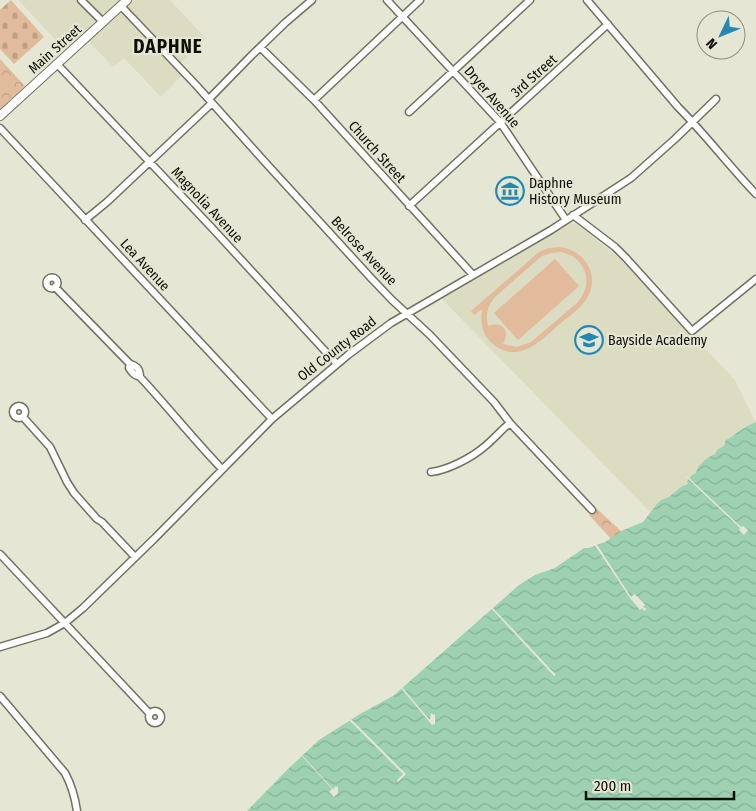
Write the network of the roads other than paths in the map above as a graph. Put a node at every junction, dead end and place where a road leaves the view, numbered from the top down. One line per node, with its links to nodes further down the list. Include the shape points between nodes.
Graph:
1 (81, 0): 9 (street)
2 (312, 0): 11 (street)
3 (387, 0): 8 (street, Dryer Avenue)
4 (420, 0): 8 (street)
5 (530, 0): 13 (street)
6 (586, 0): 10 (street)
7 (124, 3): 9 (main road, Main Street); 16 (street, Belrose Avenue)
8 (403, 16): 13 (street, Dryer Avenue); 15 (street)
9 (103, 22): 12 (main road, Main Street)
10 (608, 24): 19 (street, 3rd Street); 20 (street)
11 (261, 48): 15 (street, Church Street); 16 (street)
12 (57, 64): 18 (main road, Main Street); 22 (street, Magnolia Avenue)
13 (452, 71): 17 (street); 19 (street, Dryer Avenue)
14 (716, 99): 20 (street, Old County Road)
15 (314, 100): 24 (street, Church Street)
16 (210, 101): 22 (street); 31 (street, Belrose Avenue, via 371,278)
17 (409, 112)
18 (0, 116)
19 (500, 122): 24 (street, 3rd Street); 27 (street, Dryer Avenue)
20 (694, 122): 23 (street); 25 (street, Old County Road, via 635,174)
21 (0, 128): 26 (street, Lea Avenue)
22 (150, 161): 26 (street); 32 (street, Magnolia Avenue)
23 (756, 194)
24 (409, 206): 28 (street, Church Street)
25 (573, 215): 27 (street, Old County Road); 29 (street, via 621,253 692,331)
26 (85, 220): 34 (street, Lea Avenue)
27 (566, 220): 28 (street, Old County Road)
28 (473, 275): 31 (street, Old County Road)
29 (756, 279)
30 (55, 287): 36 (street, via 130,364 138,368 140,377)
31 (408, 314): 32 (street, Old County Road); 35 (street, Belrose Avenue, via 494,402)
32 (337, 364): 34 (street, Old County Road)
33 (23, 417): 40 (street, via 50,446 74,492)
34 (272, 419): 36 (street, Old County Road)
35 (510, 423): 37 (street, via 477,453); 38 (street, Belrose Avenue)
36 (222, 468): 40 (street, Old County Road)
37 (431, 472)
38 (592, 510)
39 (0, 554): 41 (street)
40 (135, 557): 41 (street, Old County Road)
41 (65, 623): 42 (street, Old County Road, via 47,633); 44 (street)
42 (0, 647)
43 (0, 696): 45 (street, via 65,774 75,796)
44 (150, 714)
45 (77, 811)

